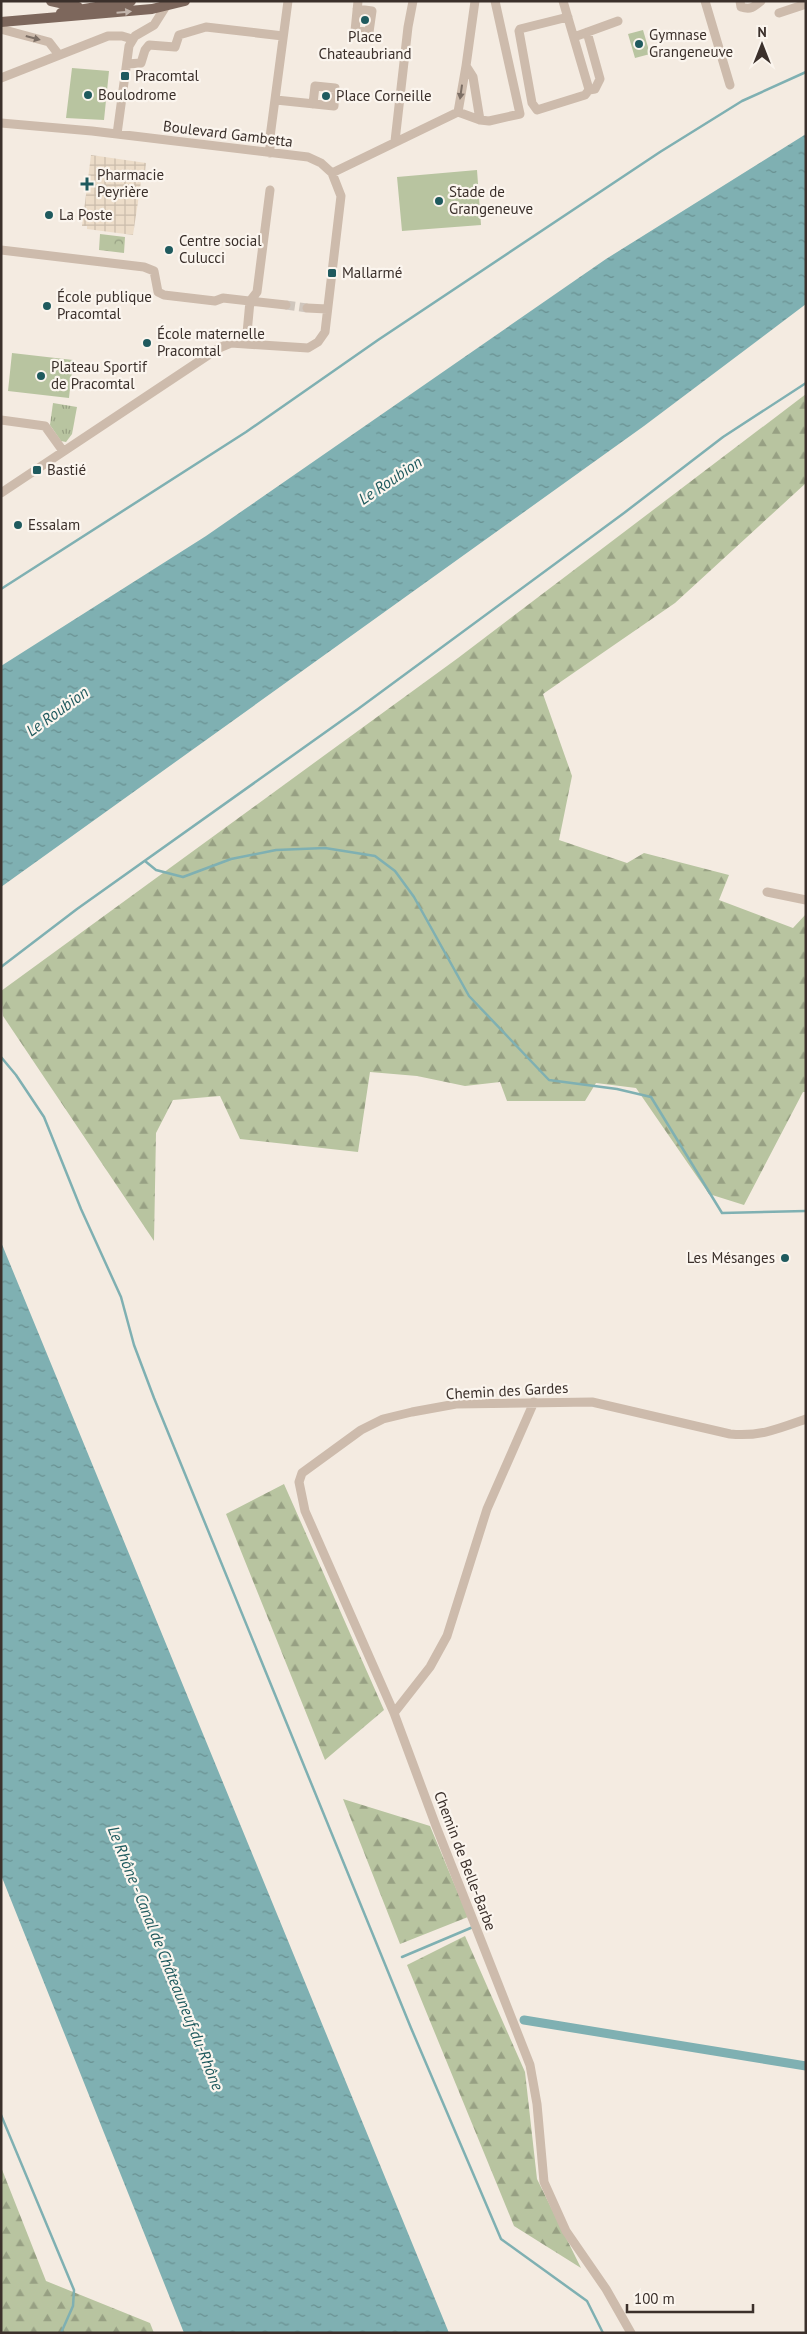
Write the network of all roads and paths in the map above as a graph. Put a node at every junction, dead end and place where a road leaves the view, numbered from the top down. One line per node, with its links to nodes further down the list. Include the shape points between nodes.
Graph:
1 (51, 1): 14 (main road)
2 (131, 1): 14 (main road)
3 (185, 1): 13 (main road)
4 (288, 1): 22 (street)
5 (414, 1): 37 (street)
6 (476, 1): 27 (street)
7 (495, 1): 34 (street, via 520,114)
8 (563, 1): 16 (street)
9 (705, 1): 29 (street)
10 (740, 1): 11 (street, via 741,7 748,9)
11 (761, 1)
12 (806, 4): 15 (street)
13 (166, 6): 17 (main road, one-way to 13); 24 (street, via 154,25)
14 (81, 8): 17 (main road)
15 (779, 14)
16 (568, 17): 23 (street); 30 (street, via 519,31 532,103 537,110 585,95)
17 (41, 18): 19 (main road)
18 (618, 21): 21 (street)
19 (1, 22)
20 (1, 29): 25 (street, one-way to 25, via 48,42)
21 (587, 32): 23 (street); 30 (street, via 600,79 595,89)
22 (283, 36): 26 (street, via 198,28 179,35 176,47 149,45 144,50 141,63); 31 (street)
23 (574, 37): 30 (street)
24 (132, 39): 25 (street, via 108,36); 26 (street)
25 (59, 56): 28 (street)
26 (126, 64): 36 (street)
27 (466, 66): 33 (street, one-way to 33); 34 (street, via 473,77)
28 (1, 78)
29 (730, 85)
30 (589, 90)
31 (276, 100): 32 (street); 38 (street)
32 (313, 104)
33 (458, 112): 34 (street); 37 (street)
34 (485, 121)
35 (1, 123): 36 (street, Boulevard Gambetta)
36 (117, 134): 38 (street, Boulevard Gambetta)
37 (395, 141): 39 (street)
38 (270, 154): 39 (street, Boulevard Gambetta, via 308,157)
39 (332, 173): 45 (street, via 341,202)
40 (270, 190): 42 (street, via 257,292)
41 (1, 250): 42 (street, via 144,267 154,271 158,292 164,295)
42 (250, 301): 43 (street); 46 (street)
43 (286, 305)
44 (307, 308): 45 (street)
45 (327, 309): 46 (street, via 326,332 308,348)
46 (246, 344): 48 (street, via 231,343 219,348)
47 (1, 420): 48 (street, via 45,426)
48 (63, 451): 49 (street)
49 (1, 493)
50 (766, 892): 51 (street)
51 (806, 900)
52 (534, 1402): 53 (street, Chemin des Gardes, via 610,1404 749,1436); 54 (street, via 487,1509 447,1636 430,1667); 54 (street, Chemin des Gardes, via 456,1404 382,1419 361,1430 302,1473 299,1482 304,1512)
53 (806, 1419)
54 (394, 1713): 55 (street, Chemin de Belle-Barbe, via 530,2065 544,2182 566,2231 606,2289)
55 (631, 2333)

